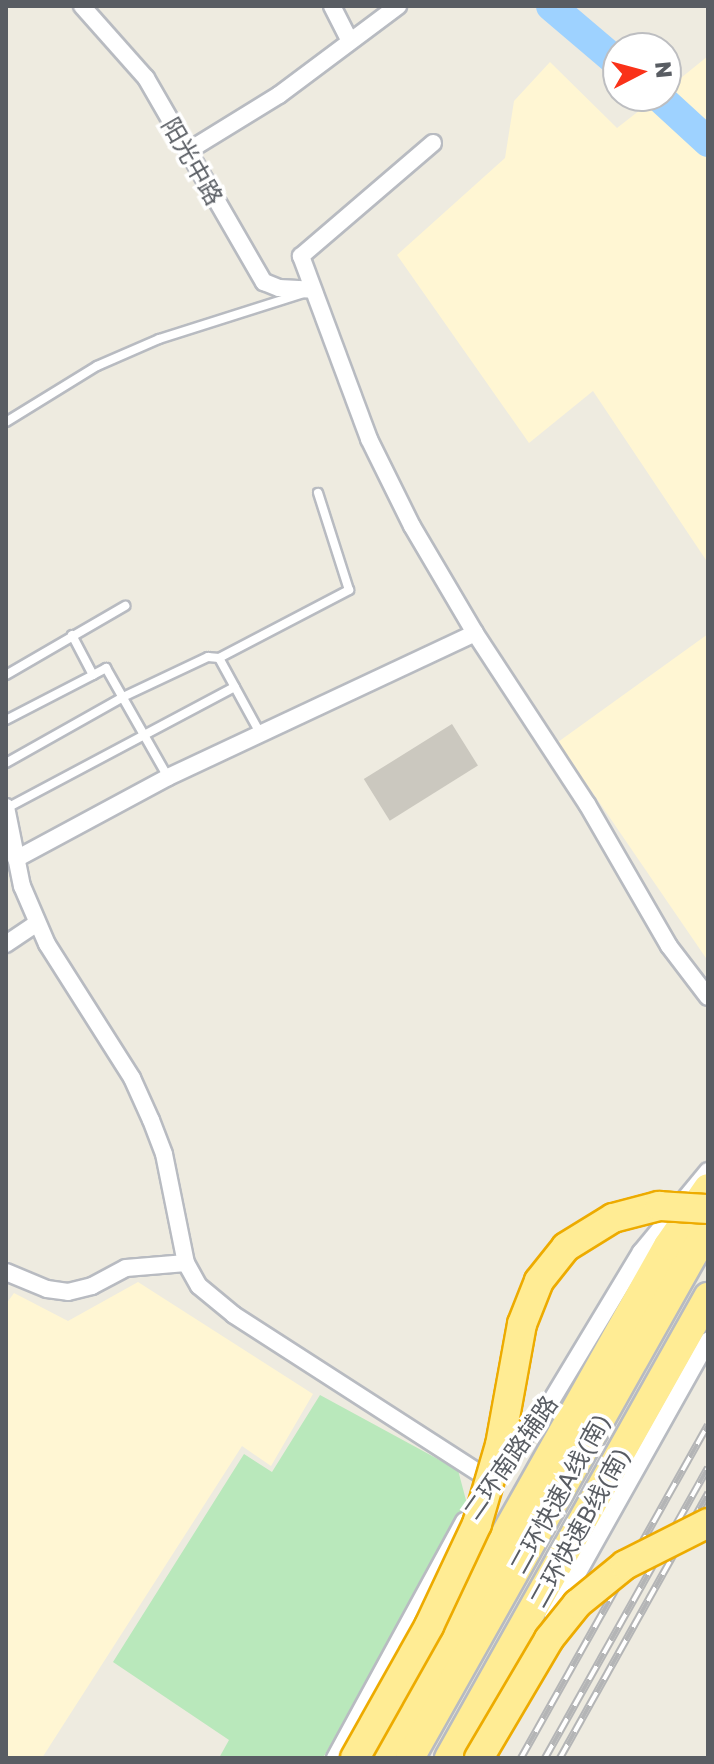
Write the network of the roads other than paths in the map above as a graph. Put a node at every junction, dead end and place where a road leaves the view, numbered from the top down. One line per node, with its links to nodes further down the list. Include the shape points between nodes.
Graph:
1 (82, 6): 6 (street, 阳光中路, via 146,78)
2 (332, 6): 4 (street)
3 (398, 6): 4 (street)
4 (350, 41): 6 (street, via 279,95)
5 (433, 143): 7 (street, via 301,256)
6 (188, 151): 7 (street, 阳光中路, via 264,282)
7 (313, 290): 8 (lane, via 159,339 97,366); 11 (street, via 369,439)
8 (6, 422)
9 (318, 493): 13 (lane, via 349,590)
10 (125, 606): 12 (lane)
11 (475, 633): 20 (street); 27 (street, via 587,804 669,946)
12 (72, 635): 14 (lane); 15 (lane)
13 (219, 658): 16 (lane); 17 (lane, via 208,657)
14 (6, 675)
15 (93, 675): 17 (lane, via 106,668); 18 (lane)
16 (235, 687): 19 (lane); 20 (lane)
17 (123, 697): 19 (lane); 21 (lane)
18 (6, 720)
19 (144, 734): 22 (lane); 23 (lane)
20 (261, 734): 22 (street)
21 (6, 763)
22 (168, 777): 24 (street)
23 (6, 808): 24 (street)
24 (16, 859): 25 (street)
25 (37, 923): 26 (street); 32 (street, via 132,1078 164,1154)
26 (6, 944)
27 (708, 997)
28 (708, 1171): 36 (street, 二环南路辅路, via 641,1252 545,1411)
29 (708, 1188): 40 (highway, via 660,1260)
30 (708, 1209): 39 (highway, bridge, via 659,1206 613,1218 566,1247 539,1281 522,1324 495,1465 471,1539)
31 (708, 1228): 41 (highway, 二环快速A线(南))
32 (186, 1263): 33 (street, via 141,1264 68,1292); 36 (street, via 199,1286 234,1315)
33 (6, 1272)
34 (708, 1297): 42 (highway, 二环快速B线(南))
35 (708, 1341): 43 (street)
36 (490, 1480): 38 (street, 二环南路辅路)
37 (708, 1523): 43 (highway, bridge, via 625,1565 577,1604 541,1651)
38 (335, 1758)
39 (355, 1758)
40 (379, 1758)
41 (410, 1758)
42 (449, 1758)
43 (476, 1758)

